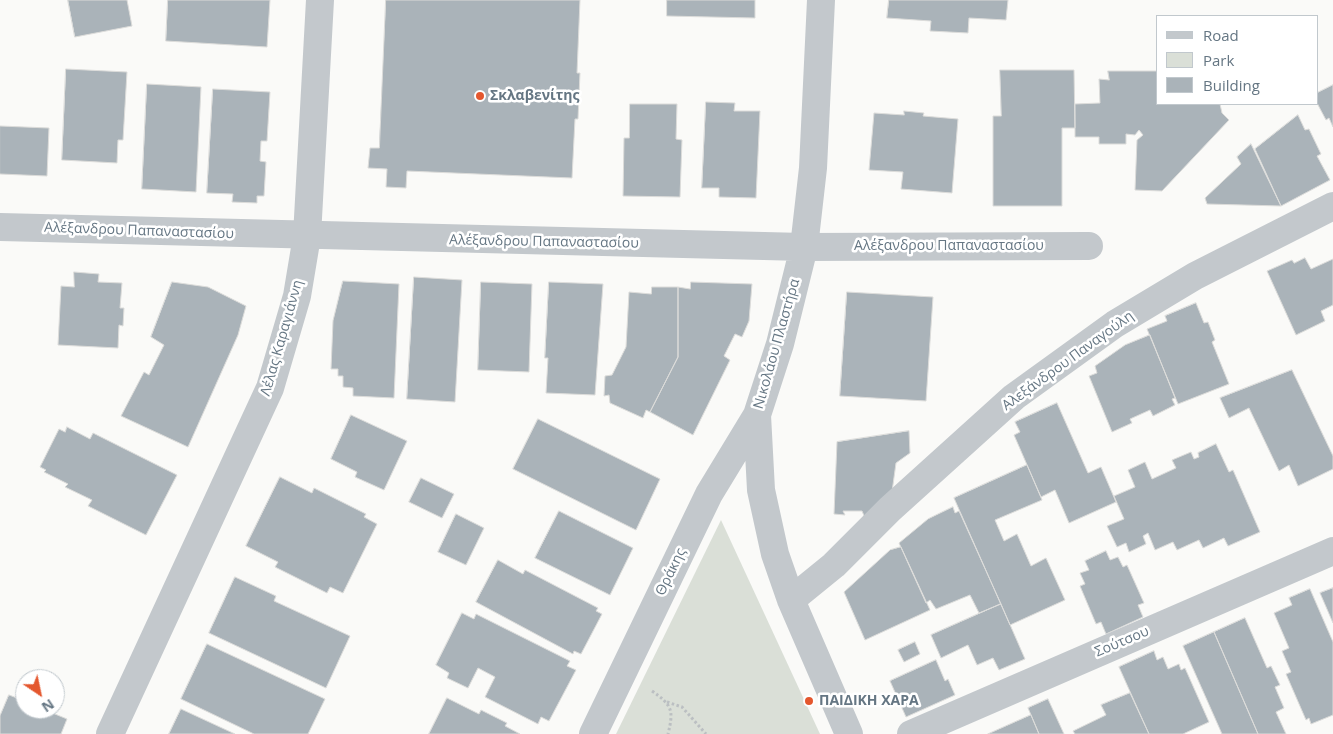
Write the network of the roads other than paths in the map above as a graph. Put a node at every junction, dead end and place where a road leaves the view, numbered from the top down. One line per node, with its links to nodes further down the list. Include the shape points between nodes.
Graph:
1 (320, 0): 5 (street, Λέλας Καραγιάννη)
2 (821, 0): 7 (street, Νικολάου Πλαστήρα, via 813,168)
3 (1333, 206): 10 (street, Αλεξάνδρου Παναγούλη, via 1195,276 1084,346 1014,397 834,565)
4 (0, 227): 5 (street, Αλέξανδρου Παπαναστασίου)
5 (307, 236): 7 (street, Αλέξανδρου Παπαναστασίου); 11 (street, Λέλας Καραγιάννη, via 297,296 270,388)
6 (1089, 246): 7 (street, Αλέξανδρου Παπαναστασίου)
7 (804, 247): 8 (street, Νικολάου Πλαστήρα, via 780,344)
8 (757, 415): 10 (street, Νικολάου Πλαστήρα, via 761,490 775,554); 12 (street, Θράκης, via 709,494)
9 (1333, 551): 14 (street, Σούτσου)
10 (791, 600): 13 (street, Νικολάου Πλαστήρα)
11 (110, 734)
12 (593, 734)
13 (849, 734)
14 (911, 734)

